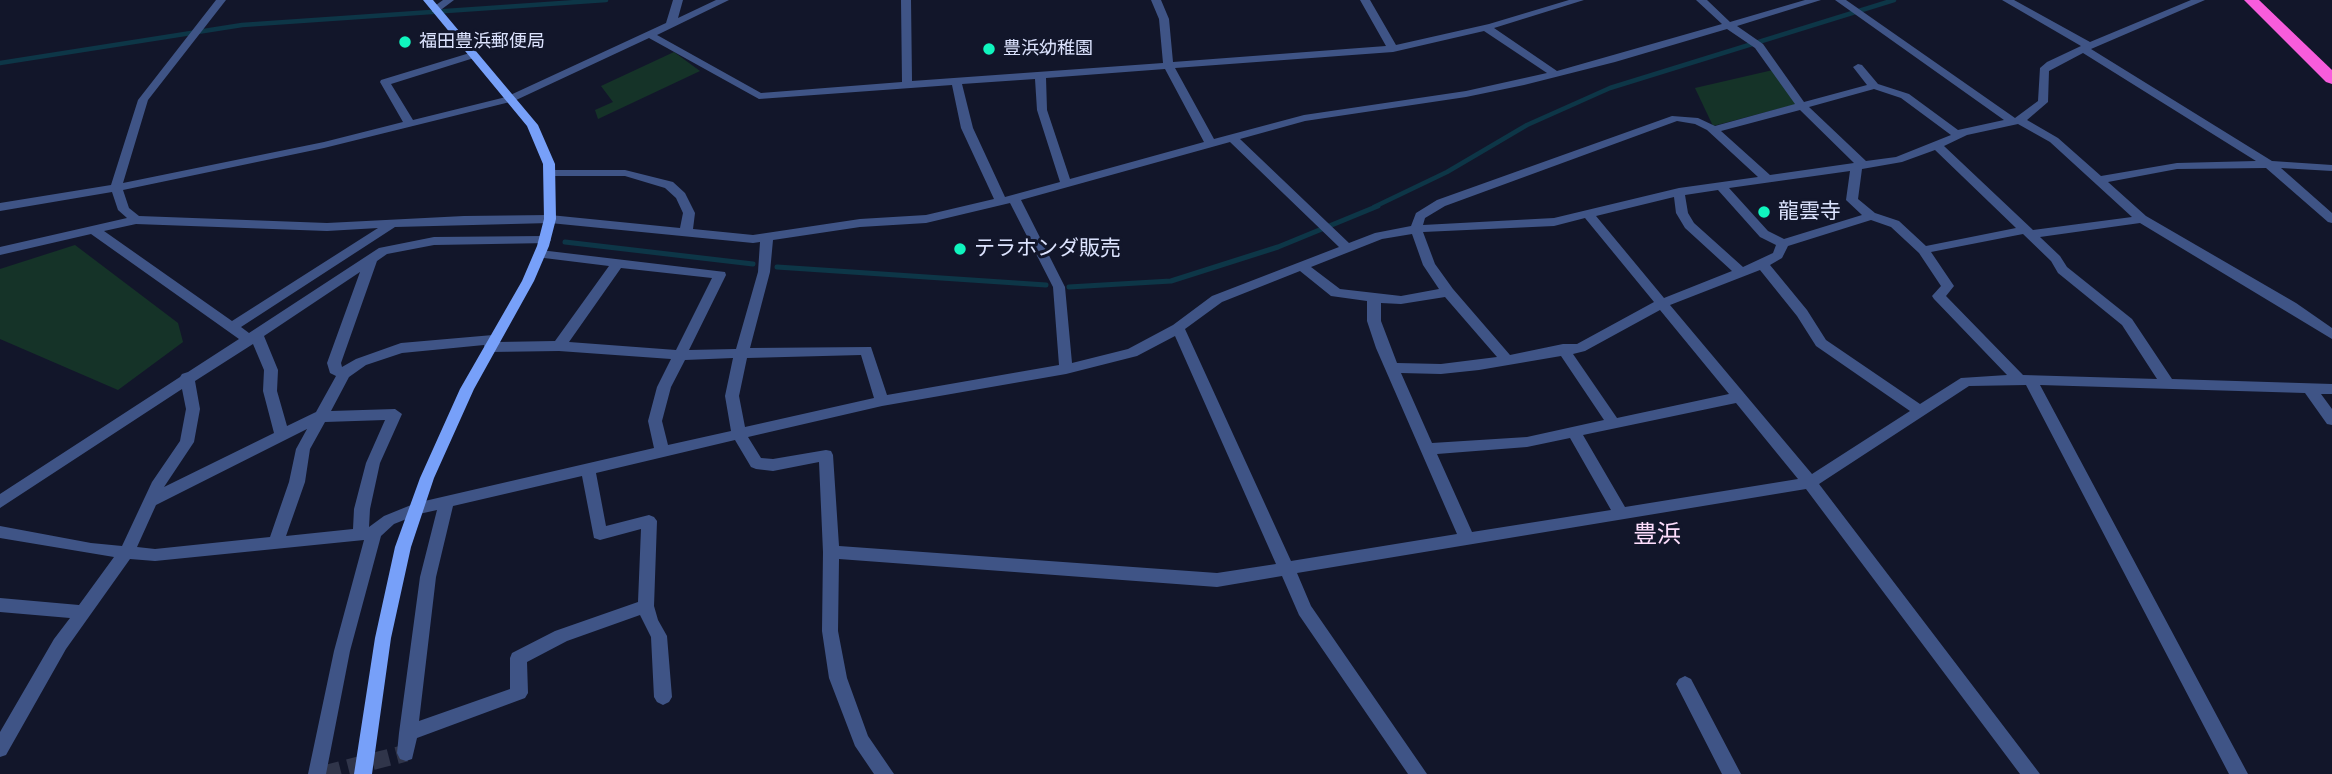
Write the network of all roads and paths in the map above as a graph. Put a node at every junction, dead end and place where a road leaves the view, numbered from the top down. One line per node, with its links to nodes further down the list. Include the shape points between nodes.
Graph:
1 (221, 0): 49 (street, via 143,100)
2 (428, 0): 16 (street)
3 (449, 0): 16 (street)
4 (678, 0): 17 (street)
5 (724, 0): 17 (street)
6 (906, 0): 30 (street)
7 (1156, 0): 24 (street, via 1164,19)
8 (1365, 0): 21 (street)
9 (1580, 0): 19 (street)
10 (1702, 0): 18 (street)
11 (1816, 0): 18 (street)
12 (1840, 0): 34 (street)
13 (2007, 0): 22 (street)
14 (2200, 0): 22 (street)
15 (2251, 0): 28 (highway)
16 (435, 10): 23 (street)
17 (671, 24): 20 (street)
18 (1728, 25): 27 (street); 33 (street, via 1770,58)
19 (1487, 27): 21 (street); 27 (street)
20 (649, 34): 30 (street, via 760,96); 32 (street)
21 (1393, 48): 24 (street)
22 (2086, 48): 34 (street, via 2044,70 2043,102); 41 (street)
23 (473, 55): 32 (street); 35 (street, via 385,82)
24 (1168, 65): 26 (street); 39 (street)
25 (1858, 67): 31 (street)
26 (1040, 74): 29 (street); 47 (street, via 1042,110)
27 (1555, 74): 38 (street, via 1466,94 1304,118)
28 (2332, 79)
29 (957, 81): 30 (street); 51 (street, via 967,128)
30 (907, 85)
31 (1874, 86): 33 (street); 37 (street, via 1905,96)
32 (510, 99): 35 (street); 44 (street, via 532,125)
33 (1802, 106): 36 (street); 42 (street)
34 (2017, 120): 37 (street); 46 (street, via 2054,140)
35 (410, 124): 49 (street)
36 (1714, 130): 45 (street); 60 (street, via 1699,121 1676,118 1441,202 1420,216)
37 (1958, 135): 40 (street)
38 (1231, 137): 39 (street); 67 (street)
39 (1210, 143): 47 (street)
40 (1936, 145): 42 (street, via 1898,160); 63 (street)
41 (2269, 164): 43 (street); 46 (street, via 2177,166); 57 (street)
42 (1860, 167): 45 (street); 54 (street, via 1852,201)
43 (2332, 168)
44 (550, 173): 55 (street); 62 (street, via 625,173 669,186 681,196 689,213)
45 (1767, 179): 48 (street)
46 (2099, 180): 56 (street)
47 (1066, 183): 51 (street)
48 (1720, 185): 50 (street); 65 (street, via 1764,234)
49 (116, 188): 52 (street); 58 (street, via 124,210)
50 (1679, 192): 53 (street); 74 (street, via 1689,225)
51 (1007, 200): 64 (street, via 926,219); 89 (street, via 1059,287)
52 (0, 207)
53 (1588, 214): 60 (street, via 1554,222); 77 (street)
54 (1871, 216): 65 (street); 68 (street, via 1895,224)
55 (550, 219): 59 (street); 62 (street); 66 (street)
56 (2142, 219): 63 (street); 80 (street)
57 (2332, 219)
58 (136, 220): 59 (street, via 327,228); 61 (street)
59 (392, 225): 78 (street)
60 (1416, 229): 67 (street); 75 (street, via 1429,265)
61 (93, 230): 69 (street); 78 (street)
62 (686, 232): 64 (street)
63 (2028, 232): 68 (street); 93 (street, via 2062,270 2127,322)
64 (767, 237): 85 (street, via 764,272)
65 (1783, 243): 72 (street, via 1778,255)
66 (542, 247): 70 (street, via 434,241 401,245); 71 (street); 82 (street)
67 (1347, 248): 73 (street)
68 (1923, 250): 92 (street, via 1948,286 1939,296)
69 (0, 251)
70 (371, 259): 81 (street); 90 (street, via 334,363 335,370)
71 (618, 263): 83 (street); 86 (street, via 720,275)
72 (1762, 264): 74 (street); 98 (street, via 1821,343)
73 (1301, 266): 76 (street, via 1336,293); 79 (street, via 1217,299)
74 (1741, 272): 77 (street)
75 (1448, 292): 76 (street, via 1401,300); 87 (street)
76 (1374, 298): 88 (street, via 1374,321)
77 (1663, 303): 84 (street, via 1580,348); 96 (street)
78 (232, 327): 81 (street)
79 (1178, 328): 89 (street, via 1132,353); 120 (street)
80 (2332, 334)
81 (254, 338): 91 (street); 103 (street, via 271,370 270,391)
82 (492, 344): 83 (street); 90 (street, via 401,348 361,362); 112 (street)
83 (559, 346): 86 (street)
84 (1563, 349): 87 (street); 101 (street)
85 (741, 353): 86 (street); 97 (street, via 866,349); 104 (street, via 732,396)
86 (680, 355): 106 (street, via 664,387 655,421)
87 (1506, 359): 88 (street, via 1441,369)
88 (1391, 368): 105 (street)
89 (1066, 369): 97 (street)
90 (344, 374): 99 (street)
91 (187, 377): 109 (street, via 193,409 187,442); 111 (street)
92 (2024, 380): 93 (street); 98 (street, via 1966,381); 135 (street)
93 (2168, 384): 94 (street)
94 (2308, 388): 95 (street); 100 (street)
95 (2332, 389)
96 (1740, 397): 101 (street); 108 (street)
97 (882, 401): 104 (street)
98 (1920, 411): 108 (street)
99 (323, 415): 103 (street); 115 (street, via 395,414 373,463 362,509); 117 (street, via 303,449 297,482)
100 (2332, 420)
101 (1615, 424): 102 (street)
102 (1574, 432): 105 (street, via 1527,442); 113 (street)
103 (281, 433): 109 (street)
104 (739, 434): 106 (street); 118 (street, via 756,463 773,465 826,455)
105 (1427, 449): 116 (street)
106 (662, 452): 107 (street)
107 (588, 468): 110 (street); 122 (street, via 600,534 649,522)
108 (1810, 483): 113 (street); 134 (street)
109 (150, 501): 119 (street)
110 (447, 501): 112 (street); 126 (street, via 428,578)
111 (0, 502)
112 (416, 509): 115 (street); 130 (street, via 383,638)
113 (1621, 514): 116 (street)
114 (0, 532): 119 (street)
115 (367, 534): 117 (street); 129 (street)
116 (1467, 539): 120 (street)
117 (275, 544): 119 (street, via 185,554)
118 (831, 552): 120 (street, via 1217,580); 131 (street, via 830,631 838,678 861,740)
119 (126, 554): 123 (street)
120 (1285, 569): 132 (street, via 1305,610)
121 (0, 605): 123 (street)
122 (646, 606): 125 (street, via 659,636); 126 (street, via 561,636 518,658 519,693)
123 (83, 612): 127 (street)
124 (1685, 684): 133 (street)
125 (663, 697)
126 (408, 733): 128 (street)
127 (0, 749)
128 (406, 753)
129 (317, 774)
130 (363, 774)
131 (884, 774)
132 (1418, 774)
133 (1732, 774)
134 (2031, 774)
135 (2239, 774)

